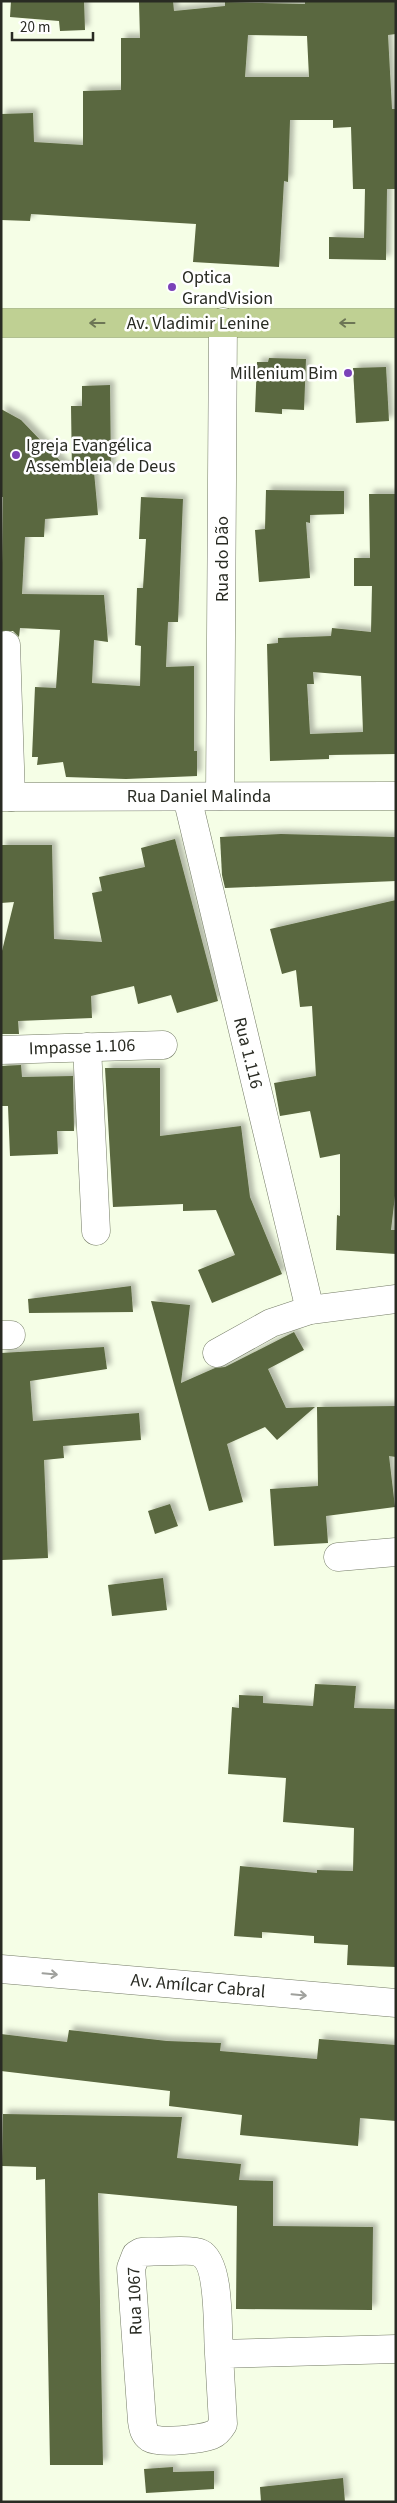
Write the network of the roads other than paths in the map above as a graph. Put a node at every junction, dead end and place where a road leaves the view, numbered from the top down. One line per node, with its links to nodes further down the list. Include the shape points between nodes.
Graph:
1 (223, 322): 2 (main road, Av. Vladimir Lenine, one-way to 2); 3 (main road, Av. Vladimir Lenine, one-way to 1); 5 (street, Rua do Dão)
2 (1, 323)
3 (396, 323)
4 (6, 645): 7 (street)
5 (220, 796): 6 (street, Rua Daniel Malinda); 8 (street, Rua Daniel Malinda)
6 (396, 796)
7 (6, 797): 8 (street, Rua Daniel Malinda)
8 (187, 797): 14 (street, Rua 1.116)
9 (163, 1045): 10 (street, Impasse 1.106)
10 (87, 1047): 11 (street, Impasse 1.106); 12 (street)
11 (1, 1050)
12 (96, 1231)
13 (396, 1298): 14 (street)
14 (310, 1310): 15 (street, via 271,1323)
15 (217, 1353)
16 (396, 1552): 17 (street)
17 (338, 1557)
18 (1, 1969): 19 (street, Av. Amílcar Cabral, one-way to 19)
19 (396, 2003)
20 (396, 2350): 21 (street)
21 (219, 2354): 21 (street, Rua 1067, via 214,2274 210,2261 199,2252 142,2252 136,2255 131,2268 142,2421 144,2432 151,2439 166,2441 213,2435 220,2430 223,2424)

